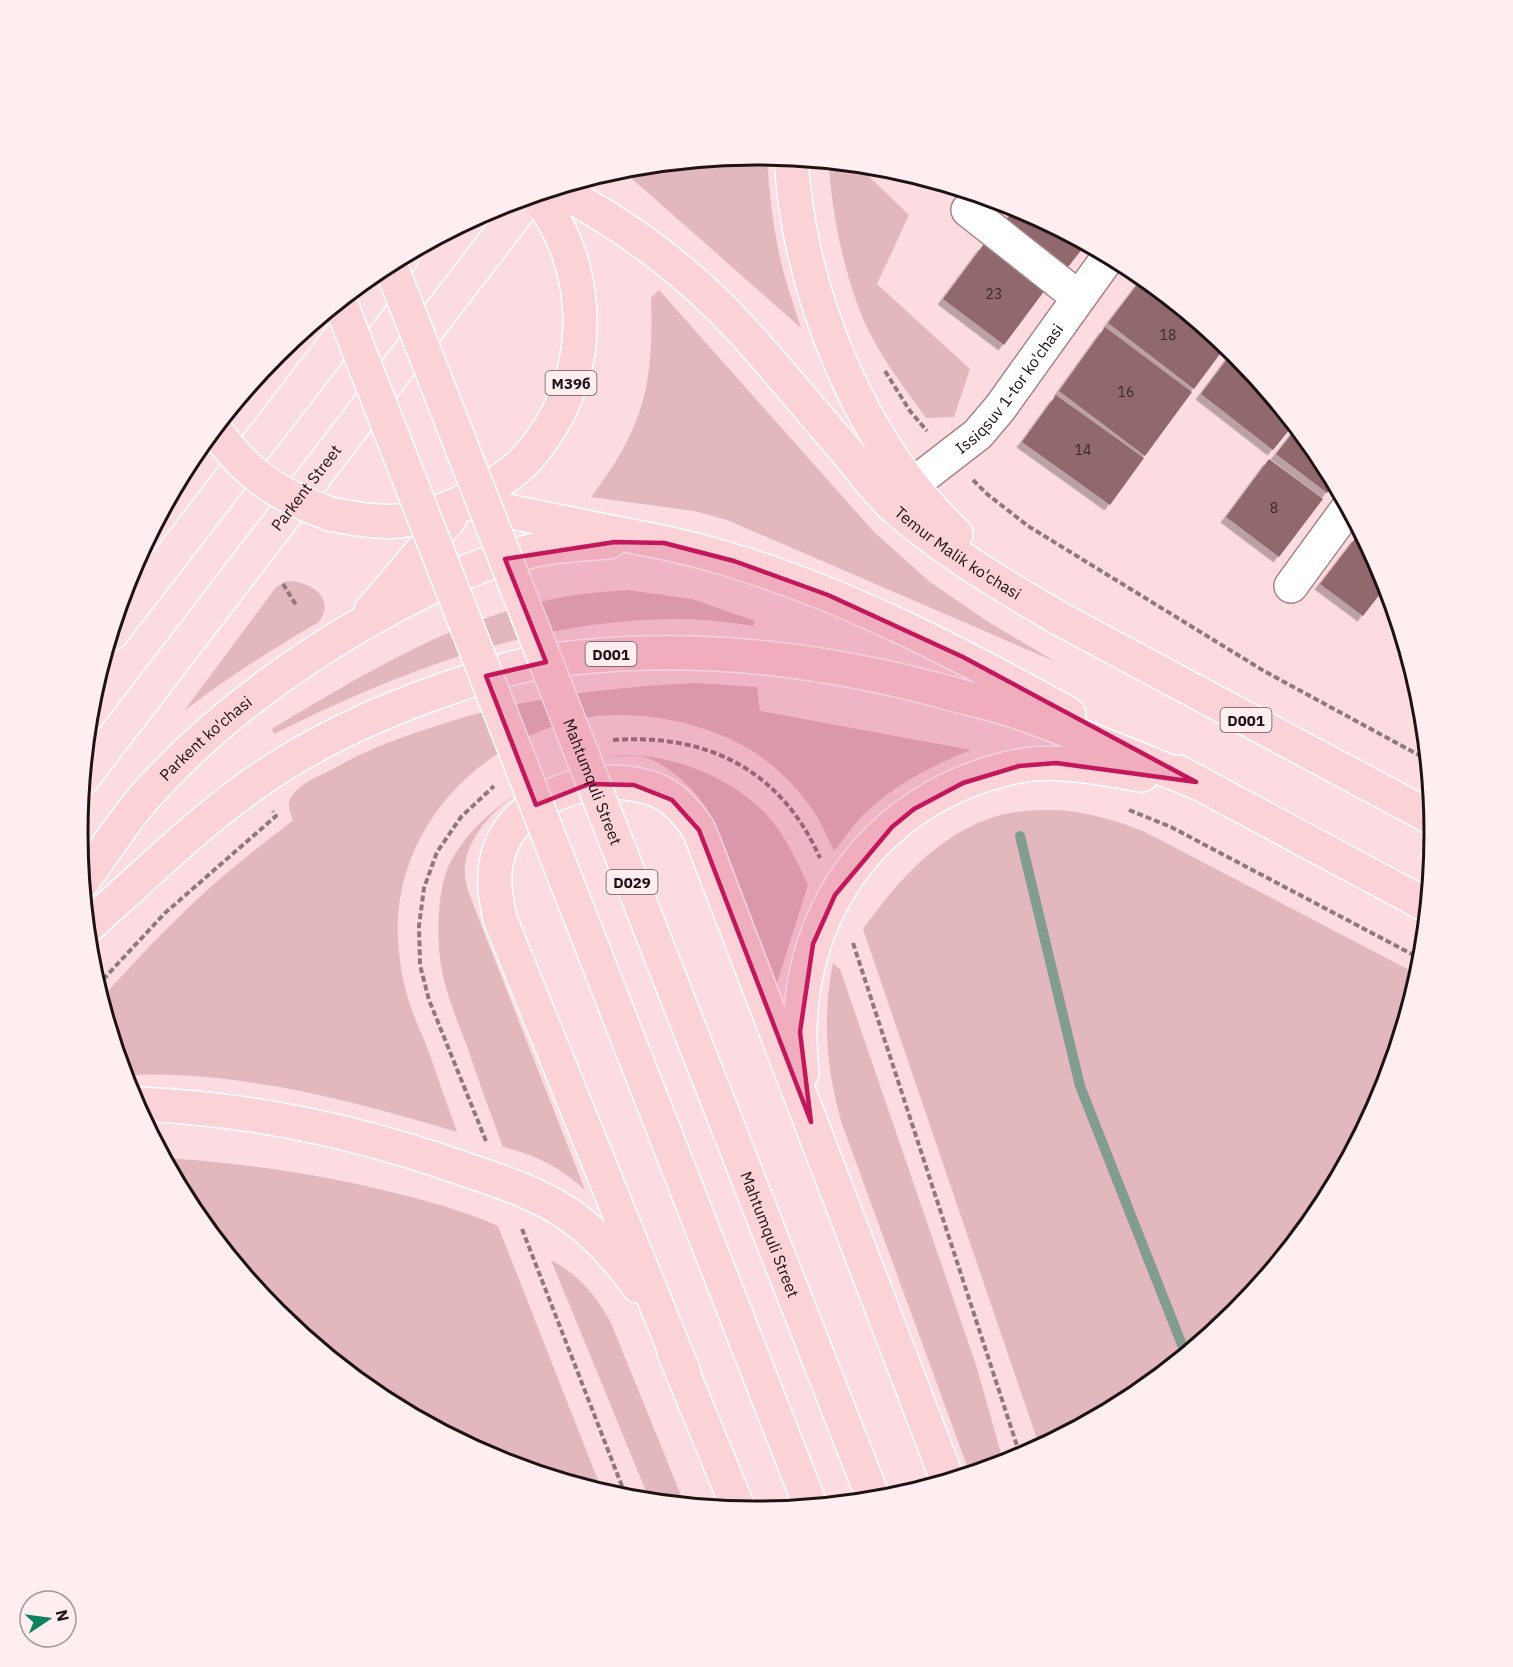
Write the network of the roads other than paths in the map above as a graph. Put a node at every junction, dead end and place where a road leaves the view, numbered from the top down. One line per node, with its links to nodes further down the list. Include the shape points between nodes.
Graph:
1 (792, 167): 11 (highway, via 806,252 828,333)
2 (562, 203): 11 (highway, Temur Malik ko'chasi, via 664,259 703,292); 12 (highway, M39б, via 578,285 579,351 571,383 558,414 519,467)
3 (520, 209): 18 (main road, Parkent Street)
4 (968, 210): 8 (street)
5 (1104, 263): 8 (street, Issiqsuv 1-tor ko'chasi)
6 (393, 273): 28 (highway, Mahtumquli Street / D029, bridge)
7 (387, 277): 16 (main road)
8 (1078, 297): 11 (street, Issiqsuv 1-tor ko'chasi, via 978,434)
9 (343, 310): 29 (highway, bridge)
10 (220, 436): 12 (highway, M39б, bridge, via 264,483 330,514 397,521)
11 (901, 494): 20 (highway, D001, via 931,509 980,556 1060,618)
12 (463, 502): 14 (highway); 17 (highway, M39б)
13 (1343, 515): 15 (street)
14 (664, 543): 17 (highway, D001, via 615,542 528,551 469,570); 19 (highway, D001, via 782,577 874,615 963,657)
15 (1291, 586)
16 (125, 616)
17 (357, 626): 21 (highway, Parkent ko'chasi / D001, via 267,685 180,760 146,795)
18 (92, 766)
19 (1196, 782): 22 (highway, D001); 23 (highway, D001, via 1015,711 852,670 771,657 710,653 581,656 529,664 459,684 349,727 302,752 214,815); 25 (highway, via 1056,763 1019,766 963,783 914,809 892,827 870,847 835,895 813,944 802,993 800,1032 804,1092)
20 (1424, 813)
21 (90, 872)
22 (1421, 902)
23 (94, 921)
24 (146, 1104): 26 (highway, via 203,1107 336,1131 395,1146 543,1199 594,1235 617,1259 637,1284)
25 (811, 1122): 26 (highway, via 707,848 687,813 655,790 613,782 566,790 526,812 508,835 496,862 494,884 500,919); 27 (highway)
26 (684, 1373): 30 (highway)
27 (945, 1474)
28 (871, 1492)
29 (807, 1499)
30 (735, 1501)

